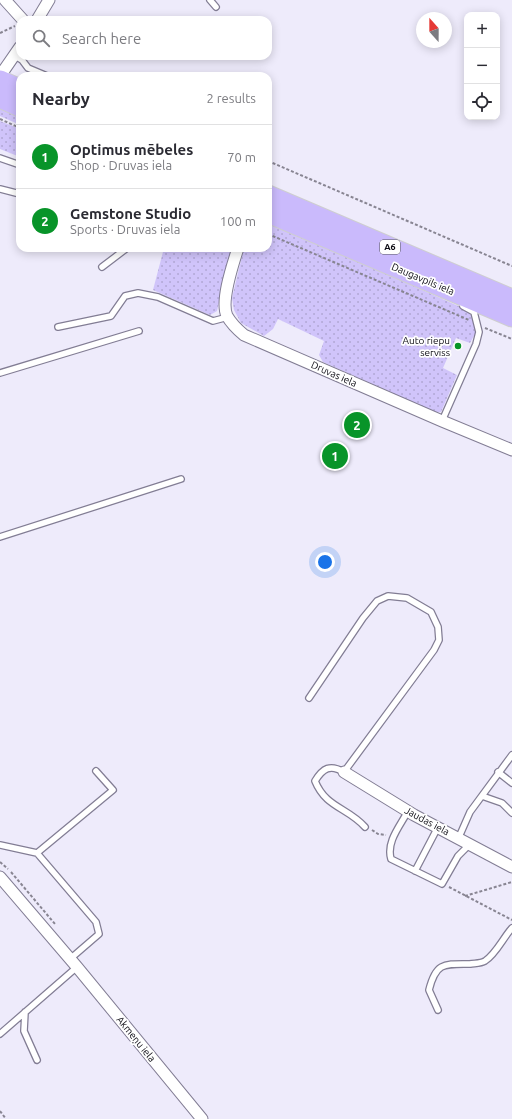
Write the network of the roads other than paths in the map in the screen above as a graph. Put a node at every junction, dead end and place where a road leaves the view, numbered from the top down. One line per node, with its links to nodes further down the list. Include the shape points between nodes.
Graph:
1 (5, 0): 5 (street)
2 (49, 0): 6 (street)
3 (210, 0): 4 (lane)
4 (216, 7)
5 (19, 16)
6 (39, 16)
7 (16, 52): 10 (street)
8 (22, 60): 9 (lane, via 28,68)
9 (38, 72)
10 (0, 76)
11 (0, 80): 12 (highway)
12 (16, 87)
13 (0, 98): 14 (highway)
14 (16, 105)
15 (0, 158): 16 (lane)
16 (16, 164)
17 (0, 189): 18 (lane)
18 (16, 193)
19 (272, 197): 24 (highway, Daugavpils iela / A6)
20 (272, 215): 27 (highway, Daugavpils iela / A6, via 444,292)
21 (122, 252): 23 (lane)
22 (237, 252): 26 (street, via 226,296)
23 (102, 267)
24 (512, 299)
25 (455, 301): 31 (lane, via 474,312 479,332)
26 (228, 317): 28 (lane, via 213,321 158,297 138,293 126,296 111,316); 31 (street, Druvas iela, via 244,335)
27 (512, 317)
28 (58, 328)
29 (139, 331): 30 (lane)
30 (0, 373)
31 (442, 421): 32 (street, Druvas iela)
32 (512, 450)
33 (181, 479): 34 (lane)
34 (0, 537)
35 (309, 698): 38 (lane, via 377,601 388,596 407,598 430,612 438,627 439,640 434,650)
36 (512, 755): 39 (lane)
37 (96, 771): 49 (lane, via 112,790)
38 (344, 772): 42 (street, Jaudas iela); 44 (lane, via 336,768 327,768 315,781 327,801 357,818)
39 (498, 772): 40 (lane); 41 (lane)
40 (512, 783)
41 (482, 796): 43 (lane, via 502,803); 46 (lane, via 470,812)
42 (408, 811): 45 (street, Jaudas iela); 51 (lane, via 394,836 389,852 391,859)
43 (512, 813)
44 (365, 827)
45 (438, 827): 46 (street, Jaudas iela); 51 (lane)
46 (458, 838): 47 (street, Jaudas iela)
47 (470, 844): 50 (street, Jaudas iela); 51 (lane, via 458,856 442,884)
48 (0, 845): 49 (lane)
49 (37, 853): 54 (lane, via 96,922 99,934)
50 (512, 867)
51 (415, 871)
52 (0, 877): 54 (street, Akmeņu iela)
53 (512, 928): 55 (lane, via 483,962 452,963 435,973 429,990)
54 (74, 963): 56 (lane); 59 (street, Akmeņu iela)
55 (438, 1010)
56 (25, 1012): 57 (lane); 58 (lane, via 24,1031)
57 (0, 1034)
58 (37, 1060)
59 (202, 1119)

